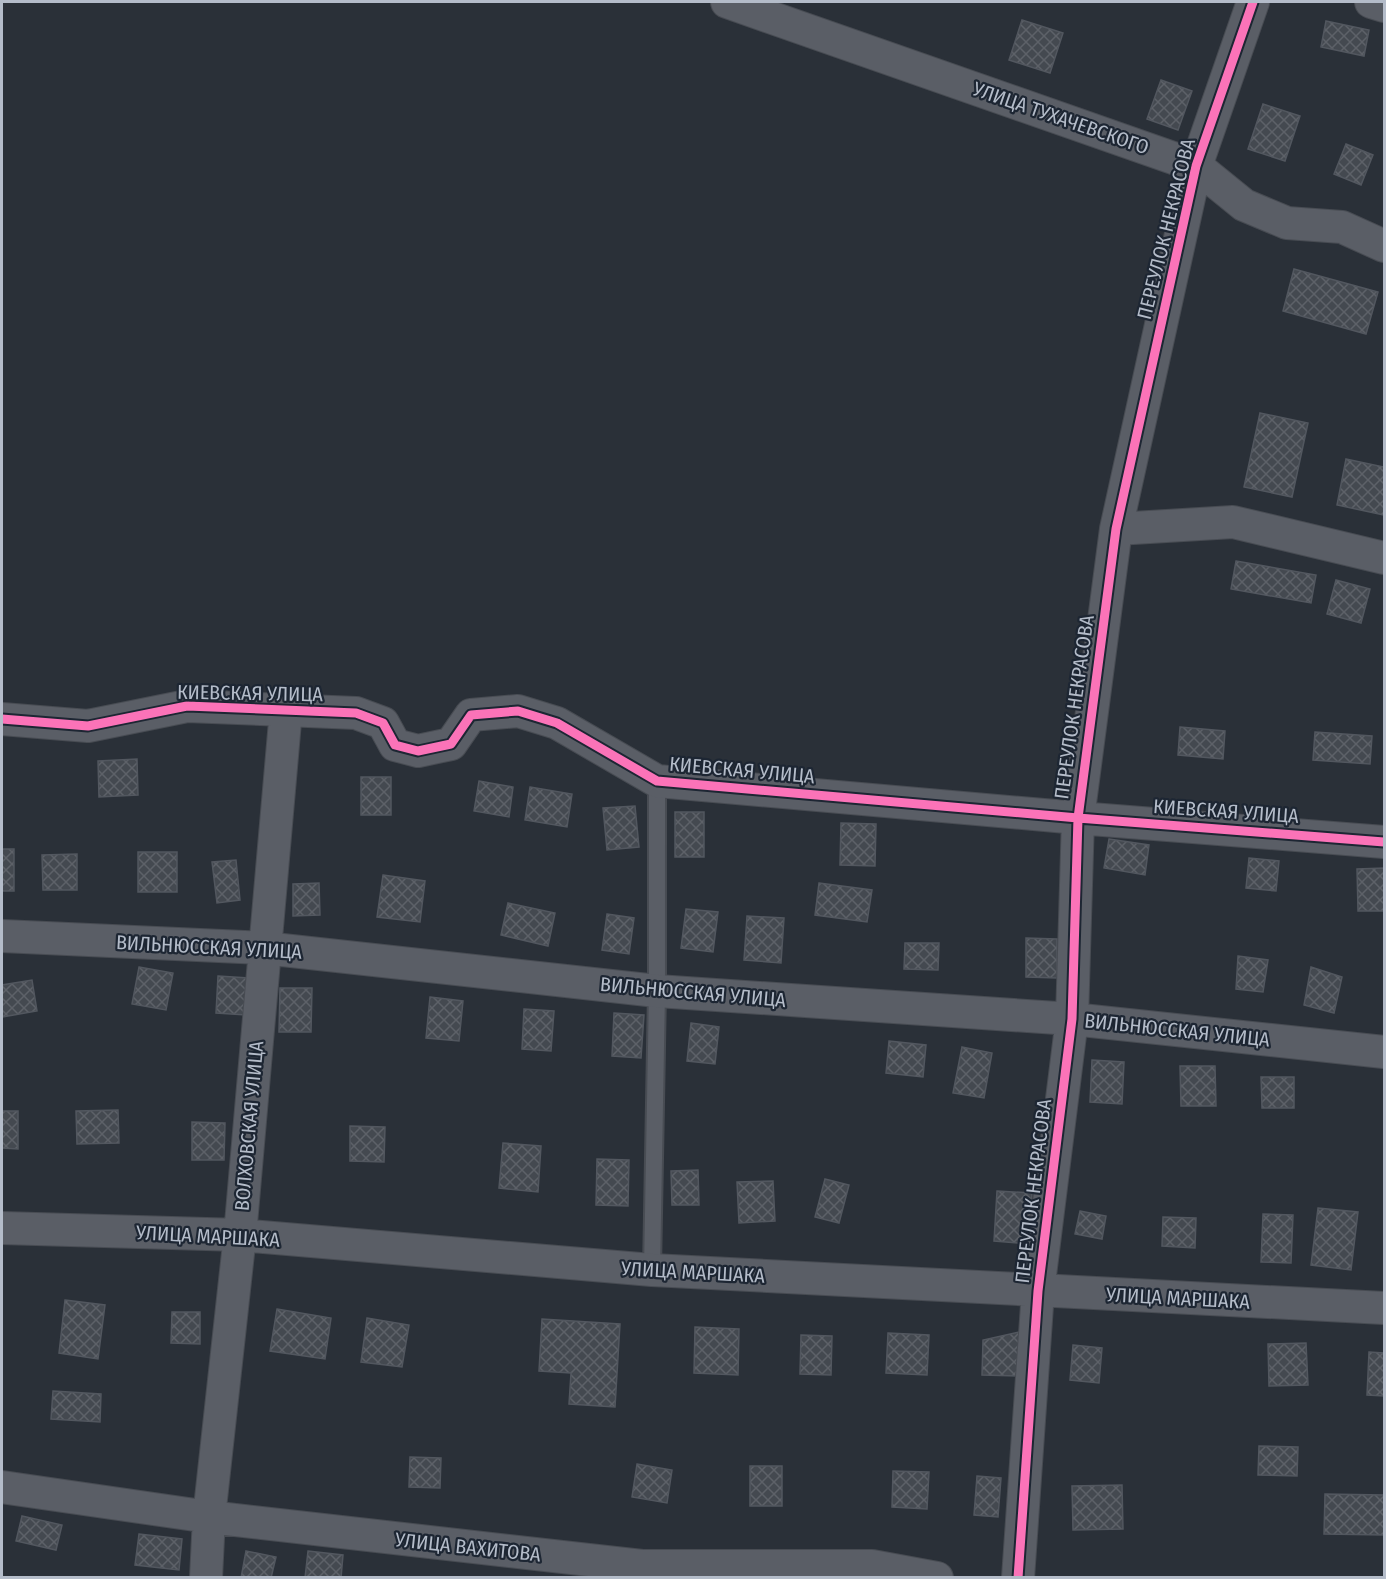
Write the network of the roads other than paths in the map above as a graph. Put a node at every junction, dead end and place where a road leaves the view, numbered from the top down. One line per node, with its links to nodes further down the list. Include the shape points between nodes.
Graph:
1 (727, 2): 5 (street, УЛИЦА ТУХАЧЕВСКОГО)
2 (1253, 2): 5 (street, ПЕРЕУЛОК НЕКРАСОВА)
3 (1371, 2): 4 (street)
4 (1384, 6)
5 (1196, 166): 6 (street, УЛИЦА ТУХАЧЕВСКОГО, via 1244,205 1287,223 1342,227); 7 (street, ПЕРЕУЛОК НЕКРАСОВА)
6 (1384, 246)
7 (1116, 530): 8 (street, via 1233,522); 12 (street, ПЕРЕУЛОК НЕКРАСОВА)
8 (1384, 558)
9 (286, 710): 10 (street, КИЕВСКАЯ УЛИЦА, via 187,706 88,726); 11 (street, КИЕВСКАЯ УЛИЦА, via 356,713 383,723 395,745 418,751 451,744 471,715 518,711 557,723); 15 (street, ВОЛХОВСКАЯ УЛИЦА)
10 (2, 719)
11 (657, 781): 12 (street, КИЕВСКАЯ УЛИЦА); 16 (lane)
12 (1078, 818): 13 (street, КИЕВСКАЯ УЛИЦА); 17 (street, ПЕРЕУЛОК НЕКРАСОВА)
13 (1384, 842)
14 (2, 936): 15 (street, ВИЛЬНЮССКАЯ УЛИЦА)
15 (264, 948): 16 (street, ВИЛЬНЮССКАЯ УЛИЦА); 20 (street, ВОЛХОВСКАЯ УЛИЦА)
16 (657, 991): 17 (street, ВИЛЬНЮССКАЯ УЛИЦА); 21 (lane)
17 (1072, 1019): 18 (street, ВИЛЬНЮССКАЯ УЛИЦА); 22 (street, ПЕРЕУЛОК НЕКРАСОВА)
18 (1384, 1052)
19 (2, 1228): 20 (street, УЛИЦА МАРШАКА)
20 (240, 1235): 21 (street, УЛИЦА МАРШАКА); 25 (street, ВОЛХОВСКАЯ УЛИЦА)
21 (652, 1270): 22 (street, УЛИЦА МАРШАКА)
22 (1038, 1291): 23 (street, УЛИЦА МАРШАКА); 29 (street, ПЕРЕУЛОК НЕКРАСОВА)
23 (1384, 1308)
24 (2, 1487): 25 (street, УЛИЦА ВАХИТОВА)
25 (209, 1517): 26 (street, УЛИЦА ВАХИТОВА); 27 (street, ВОЛХОВСКАЯ УЛИЦА)
26 (641, 1572): 28 (street, УЛИЦА ВАХИТОВА, via 872,1566)
27 (206, 1578)
28 (937, 1578)
29 (1018, 1578)

